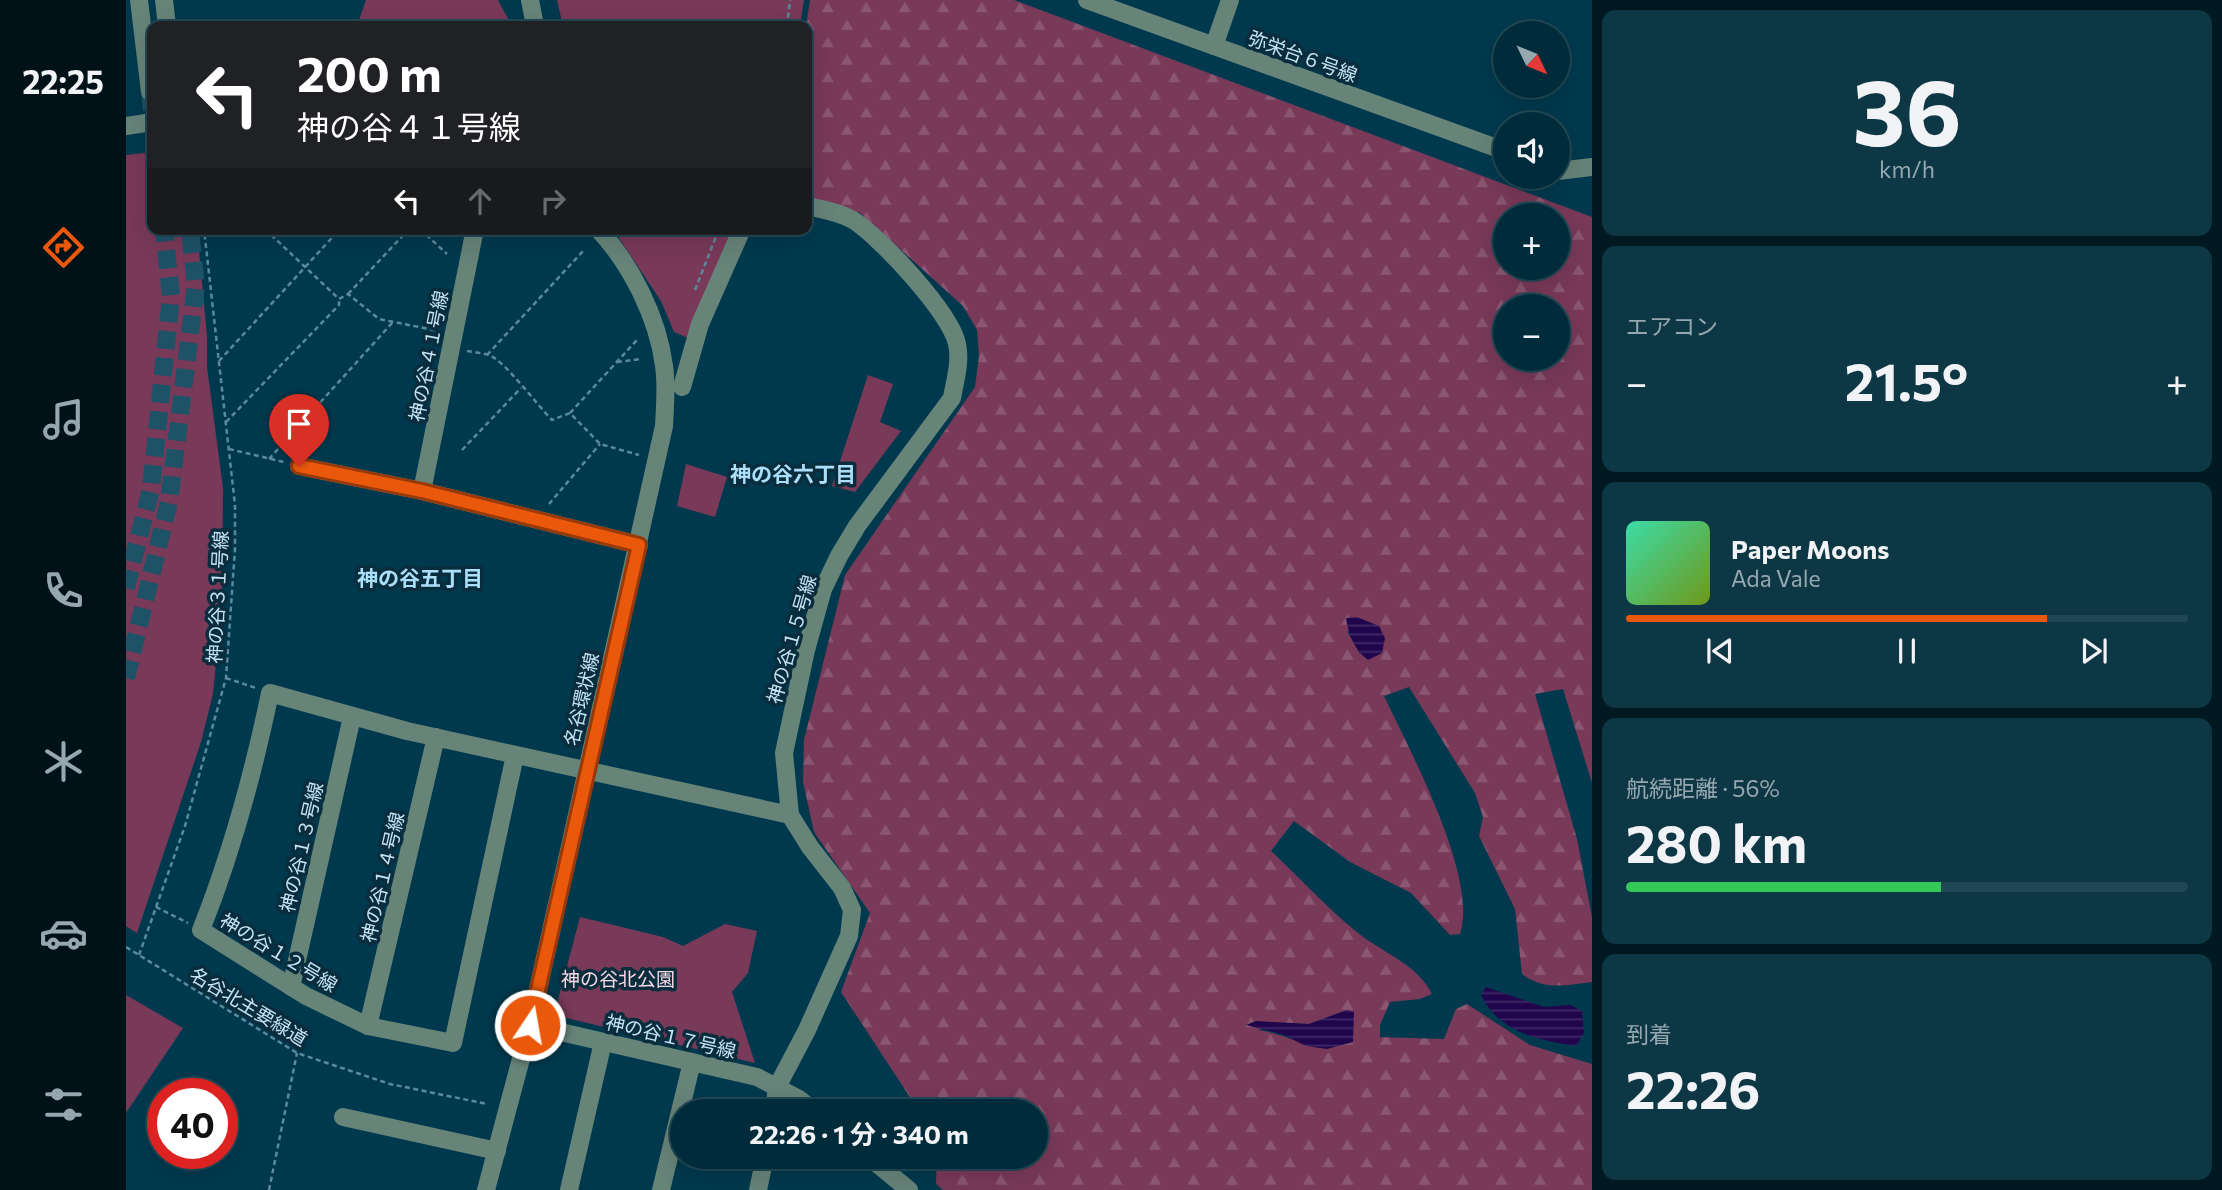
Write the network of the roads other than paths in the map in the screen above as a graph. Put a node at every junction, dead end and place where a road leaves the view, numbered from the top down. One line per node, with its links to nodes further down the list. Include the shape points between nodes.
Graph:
1 (132, 0): 10 (street)
2 (139, 0): 10 (street)
3 (166, 0): 7 (street)
4 (530, 0): 8 (street)
5 (1087, 0): 9 (street, 弥栄台６号線)
6 (1230, 0): 9 (street)
7 (166, 21)
8 (534, 21)
9 (1214, 46): 14 (street, 弥栄台６号線)
10 (146, 59): 11 (street)
11 (147, 67)
12 (147, 123): 13 (street)
13 (126, 126)
14 (1493, 147)
15 (1592, 167): 16 (street)
16 (1570, 170)
17 (812, 207): 29 (street, 神の谷１５号線, via 853,220 880,241 944,316 957,343 957,372 952,398 857,526 823,589 786,742)
18 (474, 235): 23 (street, 神の谷４１号線)
19 (602, 235): 24 (street, 名谷環状線, via 640,293 664,367 664,426)
20 (739, 235): 21 (street, via 700,324)
21 (682, 387)
22 (299, 466): 23 (street)
23 (422, 491): 24 (street)
24 (639, 545): 28 (street, 名谷環状線)
25 (352, 717): 26 (street); 30 (street, 神の谷１３号線); 30 (street, 神の谷１２号線, via 270,693 253,779 201,930)
26 (436, 737): 27 (street); 32 (street, 神の谷１４号線)
27 (515, 755): 28 (street); 32 (street, 神の谷１２号線, via 453,1043)
28 (586, 768): 29 (street); 31 (street, 名谷環状線)
29 (790, 815): 35 (street, 神の谷１５号線, via 842,887 852,910 849,936)
30 (291, 986): 32 (street, 神の谷１２号線)
31 (530, 1025): 33 (street, 神の谷１７号線); 39 (street, 名谷環状線)
32 (368, 1026)
33 (603, 1042): 34 (street, 神の谷１７号線); 43 (street)
34 (692, 1062): 35 (street, 神の谷１７号線, via 757,1077); 44 (street)
35 (777, 1087): 36 (street); 37 (street, 神の谷１７号線)
36 (776, 1099)
37 (796, 1099)
38 (343, 1116): 39 (street)
39 (497, 1151): 42 (street, 名谷環状線)
40 (762, 1169): 45 (street)
41 (884, 1169): 46 (street)
42 (486, 1190)
43 (569, 1190)
44 (661, 1190)
45 (758, 1190)
46 (909, 1190)

